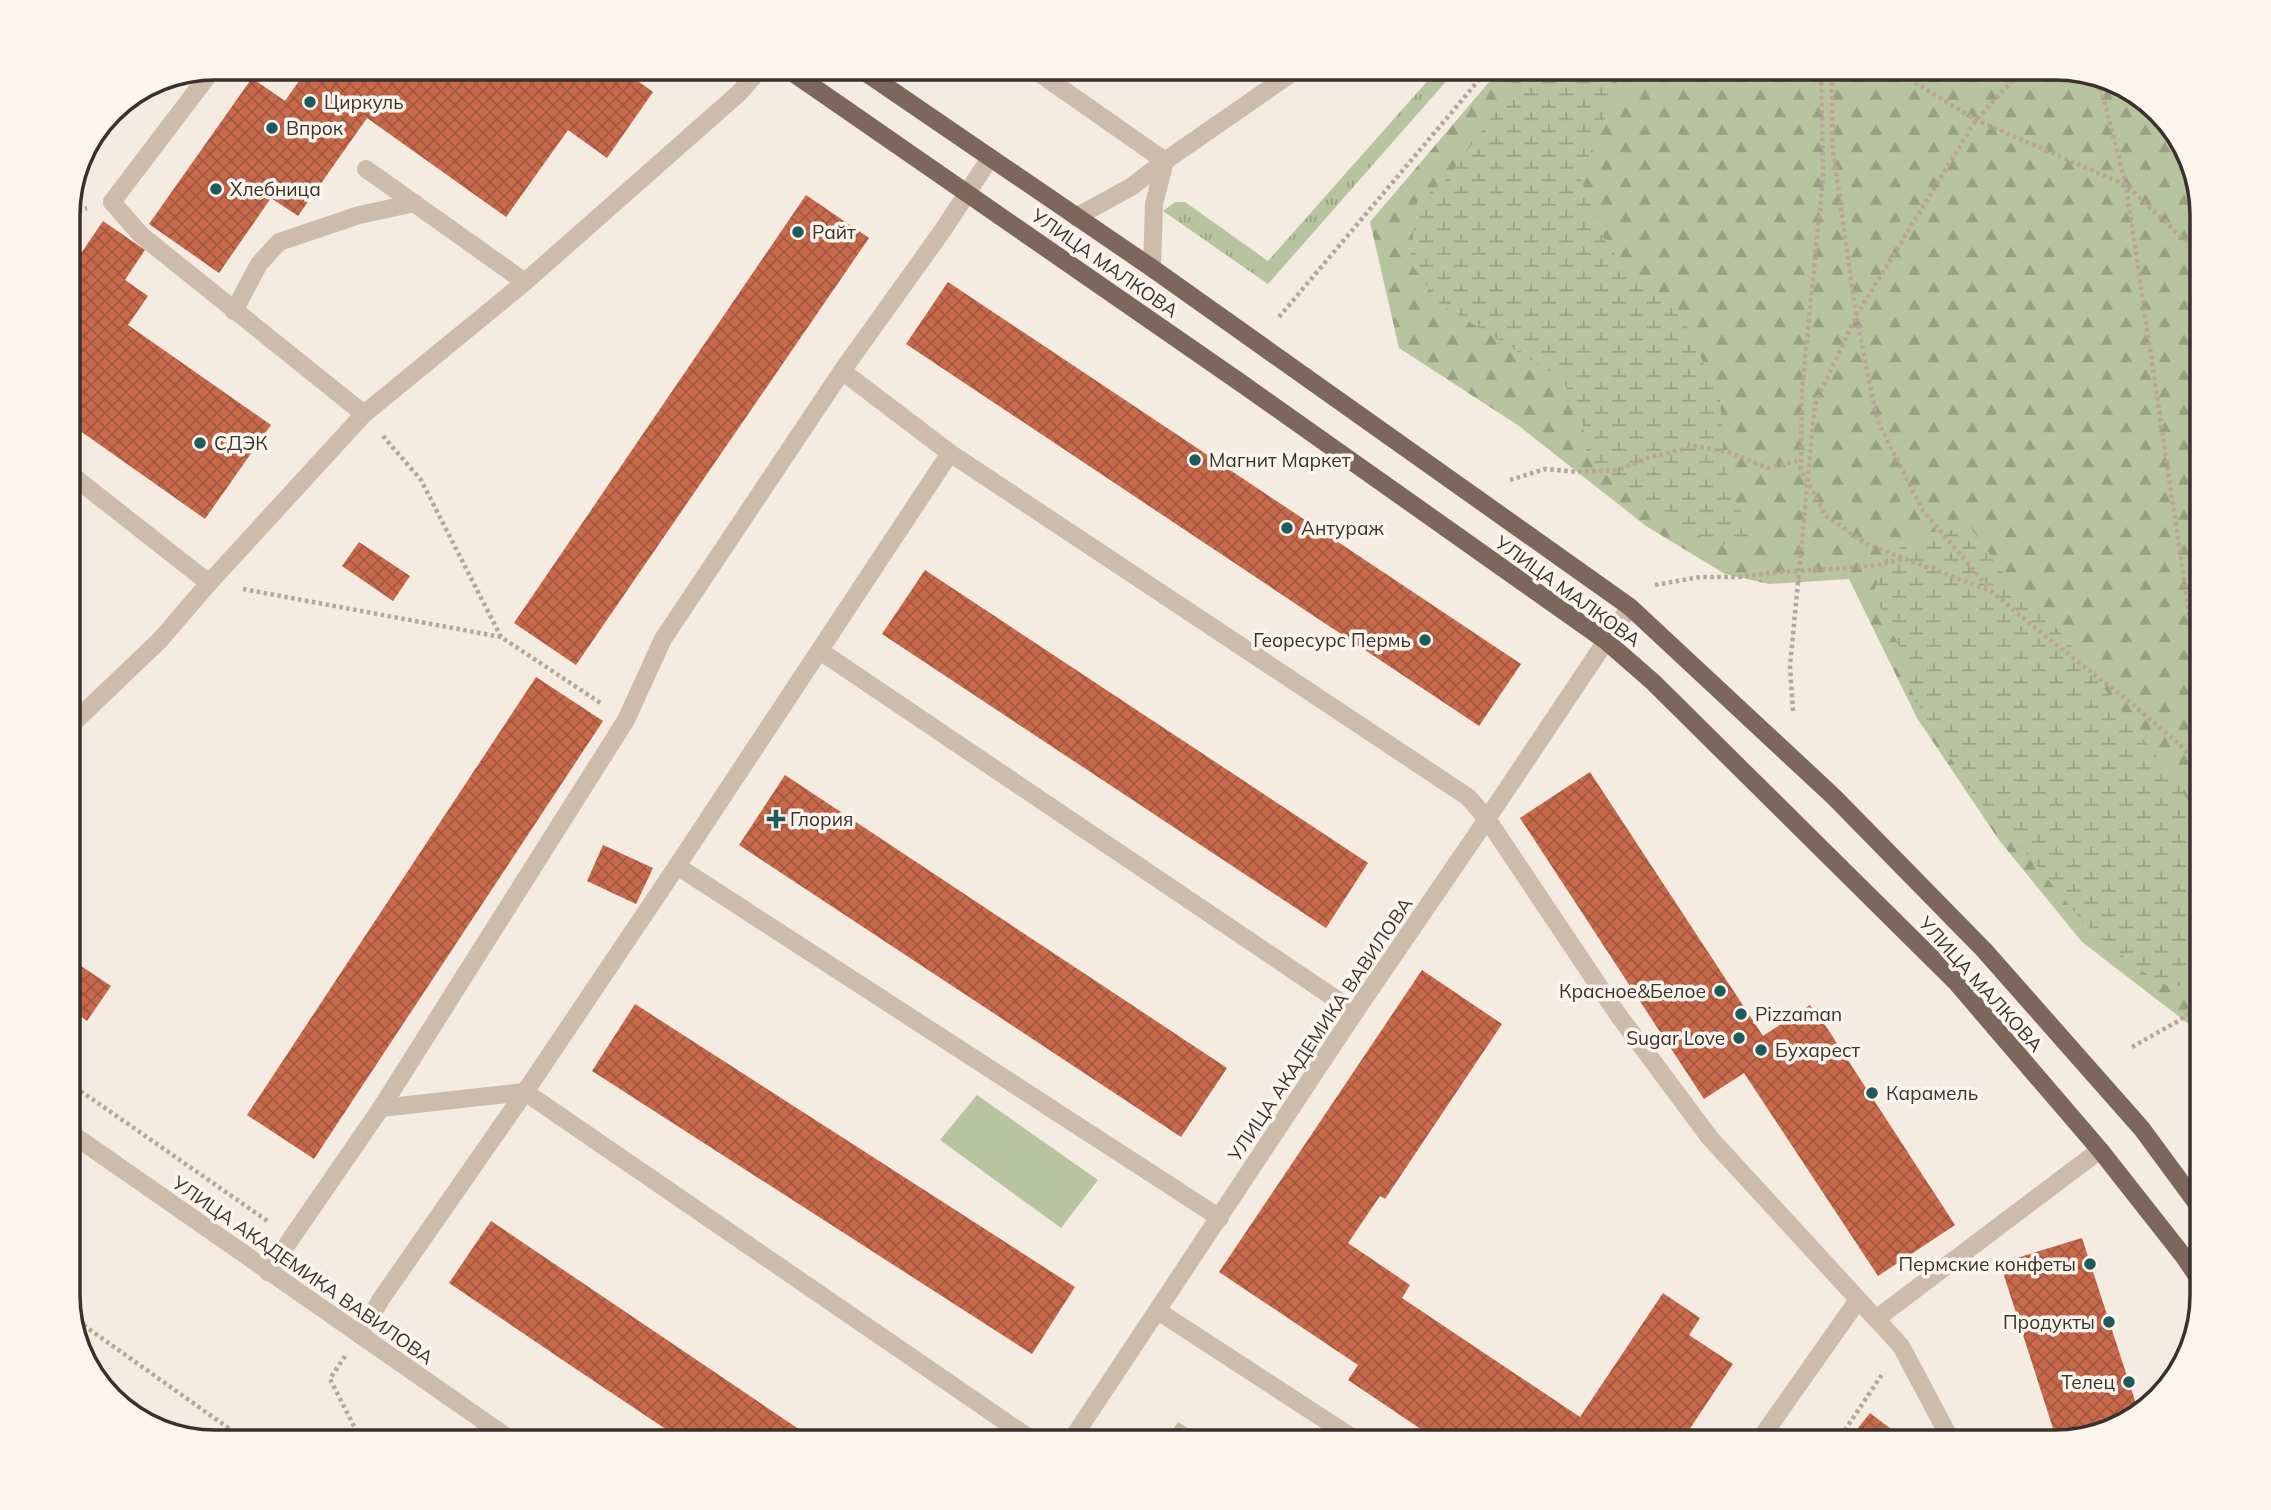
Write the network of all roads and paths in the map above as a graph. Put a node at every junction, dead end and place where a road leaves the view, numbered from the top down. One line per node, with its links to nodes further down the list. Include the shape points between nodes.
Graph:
1 (750, 80): 23 (street)
2 (803, 80): 18 (main road, УЛИЦА МАЛКОВА)
3 (876, 80): 14 (main road, УЛИЦА МАЛКОВА)
4 (1049, 80): 15 (street)
5 (1282, 80): 15 (street)
6 (1479, 80): 26 (path)
7 (1821, 80): 30 (path, via 1823,178 1802,390)
8 (1832, 80): 25 (path, via 1833,150)
9 (1911, 80): 13 (path)
10 (2013, 80): 13 (path)
11 (204, 81): 24 (street, via 112,202 141,235)
12 (2101, 89): 17 (path)
13 (1976, 120): 17 (path); 25 (path)
14 (990, 158): 18 (street); 20 (main road, УЛИЦА МАЛКОВА)
15 (1165, 160): 20 (street, via 1131,187); 22 (street, via 1153,204)
16 (366, 169): 19 (street)
17 (2126, 185): 21 (path); 40 (path)
18 (967, 193): 27 (street); 42 (main road, УЛИЦА МАЛКОВА)
19 (415, 203): 23 (street); 24 (street, via 359,215 279,242 260,264)
20 (1076, 217): 22 (main road, УЛИЦА МАЛКОВА)
21 (2190, 245)
22 (1152, 268): 39 (main road, УЛИЦА МАЛКОВА)
23 (524, 282): 28 (street)
24 (234, 311): 28 (street)
25 (1856, 316): 33 (path, via 1815,404); 38 (path, via 1877,420 1923,511)
26 (1279, 317)
27 (842, 371): 29 (street); 46 (street, via 663,639)
28 (364, 414): 36 (street); 41 (path, via 421,480)
29 (950, 453): 43 (street); 48 (street, via 1461,792)
30 (1801, 460): 31 (path, via 1768,468 1731,453 1696,446 1617,470 1545,469); 33 (path)
31 (1510, 480)
32 (81, 482): 36 (street)
33 (1808, 482): 34 (path, via 1825,515 1868,545); 35 (path)
34 (1906, 558): 35 (path); 38 (path)
35 (1799, 571): 37 (path, via 1700,577); 44 (path, via 1790,666)
36 (209, 583): 41 (path); 45 (street, via 160,640)
37 (1655, 585)
38 (1991, 591): 47 (path)
39 (1630, 607): 42 (street, УЛИЦА АКАДЕМИКА ВАВИЛОВА); 58 (main road, УЛИЦА МАЛКОВА, via 1834,797 1984,950 2142,1129)
40 (2190, 621)
41 (501, 637): 46 (path)
42 (1606, 641): 48 (street, УЛИЦА АКАДЕМИКА ВАВИЛОВА); 57 (main road, УЛИЦА МАЛКОВА, via 1955,981)
43 (820, 651): 49 (street); 50 (street)
44 (1793, 711)
45 (81, 716)
46 (626, 719): 55 (street)
47 (2190, 755)
48 (1487, 819): 50 (street, УЛИЦА АКАДЕМИКА ВАВИЛОВА); 63 (street, via 1619,1016 1710,1138)
49 (677, 866): 54 (street); 59 (street)
50 (1355, 1012): 59 (street, УЛИЦА АКАДЕМИКА ВАВИЛОВА)
51 (2190, 1013): 52 (path)
52 (2132, 1046)
53 (81, 1091): 60 (path)
54 (525, 1091): 55 (street); 67 (street); 72 (street)
55 (382, 1108): 60 (street)
56 (81, 1140): 62 (street, УЛИЦА АКАДЕМИКА ВАВИЛОВА)
57 (2100, 1150): 61 (main road, УЛИЦА МАЛКОВА); 65 (street)
58 (2190, 1194)
59 (1220, 1218): 64 (street, УЛИЦА АКАДЕМИКА ВАВИЛОВА)
60 (292, 1238): 62 (street)
61 (2190, 1266)
62 (268, 1272): 67 (street, УЛИЦА АКАДЕМИКА ВАВИЛОВА)
63 (1858, 1300): 65 (street); 75 (street)
64 (1158, 1311): 73 (street, УЛИЦА АКАДЕМИКА ВАВИЛОВА); 74 (street)
65 (1876, 1319): 68 (street)
66 (84, 1326): 69 (path)
67 (360, 1335): 70 (path, via 330,1379); 71 (street, УЛИЦА АКАДЕМИКА ВАВИЛОВА)
68 (1900, 1346): 76 (path); 77 (street)
69 (231, 1430)
70 (356, 1430)
71 (497, 1430)
72 (1018, 1430)
73 (1078, 1430)
74 (1341, 1430)
75 (1766, 1430)
76 (1845, 1430)
77 (1946, 1430)

